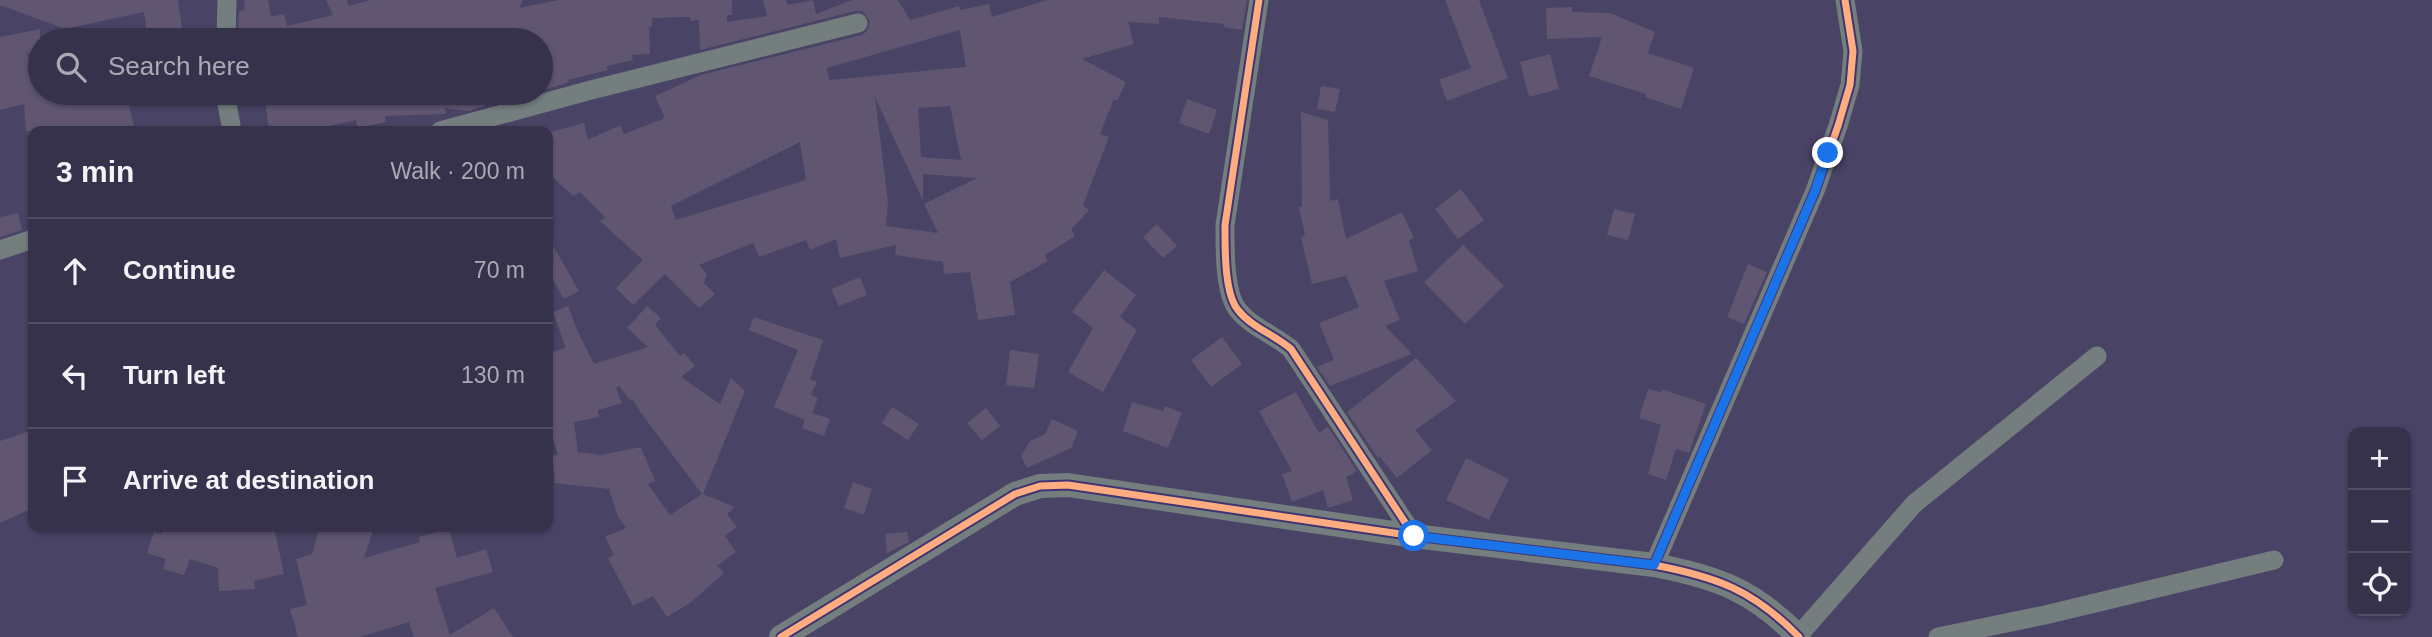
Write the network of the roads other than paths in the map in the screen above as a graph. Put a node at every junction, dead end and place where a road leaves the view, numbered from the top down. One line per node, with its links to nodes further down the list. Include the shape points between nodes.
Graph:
1 (227, 0): 5 (street)
2 (1259, 0): 14 (street, via 1225,225 1232,298 1245,317 1291,349)
3 (1845, 0): 16 (street, via 1853,51 1839,126)
4 (858, 23): 6 (street)
5 (226, 28)
6 (553, 100)
7 (227, 105): 9 (street)
8 (536, 105): 10 (street)
9 (231, 126)
10 (458, 126)
11 (28, 241): 12 (street)
12 (0, 250)
13 (2097, 356): 18 (street, via 1914,504)
14 (1414, 536): 16 (street); 17 (street, via 1080,486 1040,486 1015,494)
15 (2274, 560): 19 (street)
16 (1654, 565): 18 (street, via 1731,585 1759,601)
17 (781, 637)
18 (1798, 637)
19 (1938, 637)

